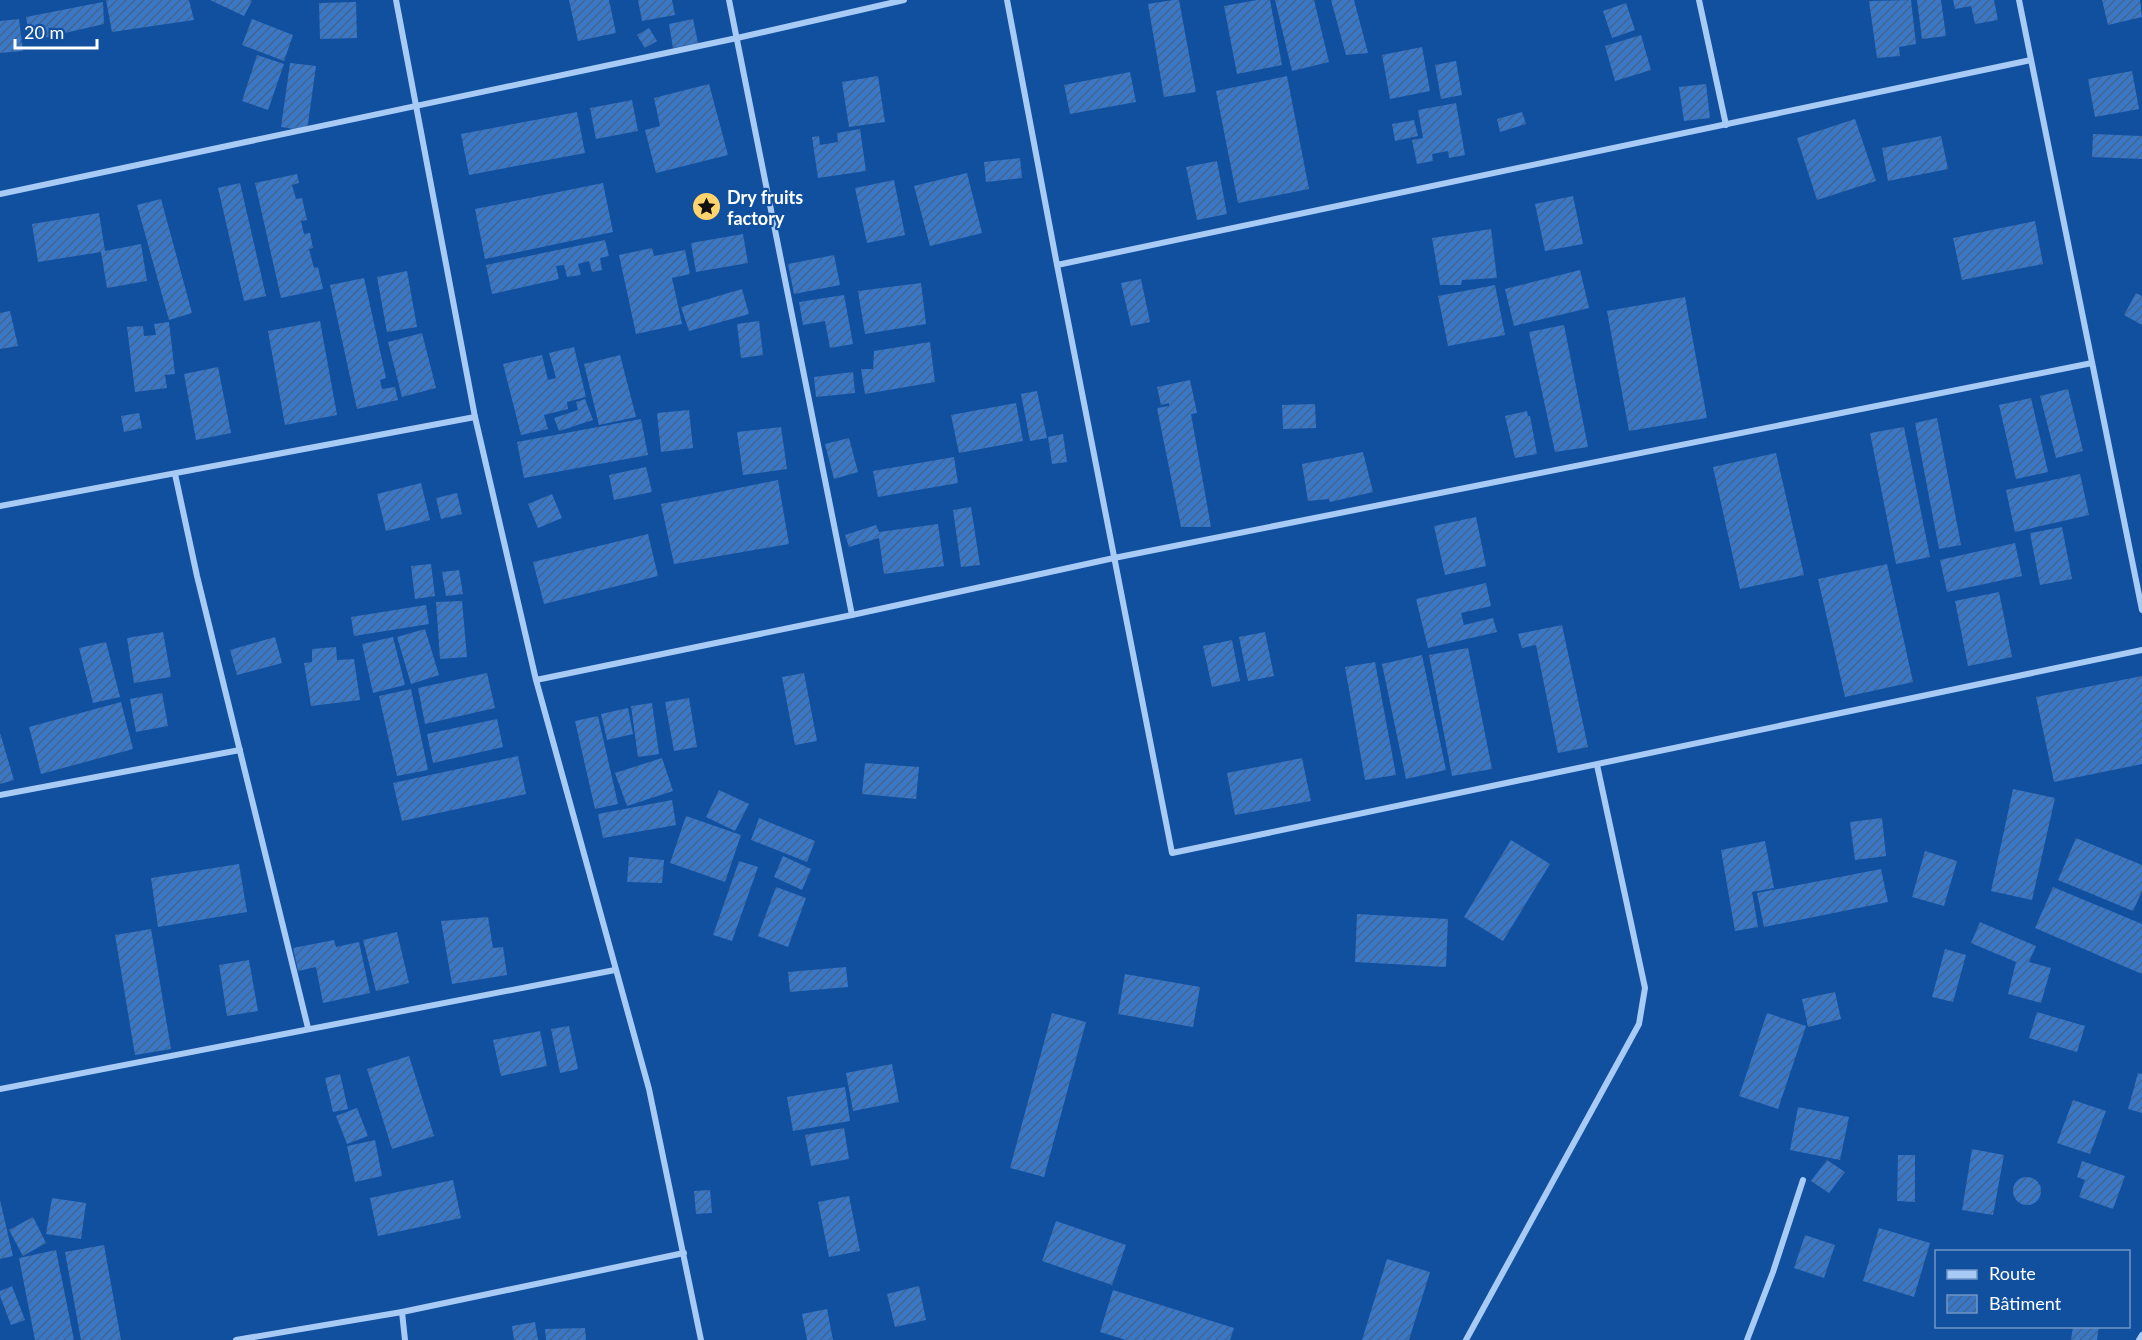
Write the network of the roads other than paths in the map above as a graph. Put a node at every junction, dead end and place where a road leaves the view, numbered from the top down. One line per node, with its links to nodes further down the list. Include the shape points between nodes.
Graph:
1 (396, 0): 9 (street)
2 (729, 0): 7 (street)
3 (904, 0): 7 (street)
4 (1008, 0): 12 (street)
5 (1699, 0): 10 (street)
6 (2019, 0): 8 (street)
7 (737, 38): 9 (street); 19 (street)
8 (2031, 60): 10 (street); 13 (street)
9 (417, 106): 11 (street); 14 (street)
10 (1726, 125): 12 (street)
11 (0, 194)
12 (1057, 265): 17 (street)
13 (2092, 363): 17 (street); 18 (street)
14 (475, 417): 15 (street); 21 (street)
15 (175, 474): 16 (street); 22 (street)
16 (0, 506)
17 (1114, 558): 19 (street); 23 (street, via 1172,853)
18 (2142, 610)
19 (852, 615): 21 (street)
20 (2142, 650): 23 (street)
21 (536, 680): 25 (street)
22 (240, 750): 24 (street); 26 (street)
23 (1597, 765): 35 (street, via 1645,988 1640,1024)
24 (0, 795)
25 (615, 970): 26 (street); 29 (street, via 649,1089)
26 (308, 1028): 27 (street)
27 (0, 1089)
28 (1803, 1180): 36 (street)
29 (684, 1253): 30 (street); 34 (street)
30 (402, 1312): 32 (street); 33 (street)
31 (2142, 1335): 37 (street)
32 (236, 1340)
33 (405, 1340)
34 (701, 1340)
35 (1466, 1340)
36 (1747, 1340)
37 (2139, 1340)

